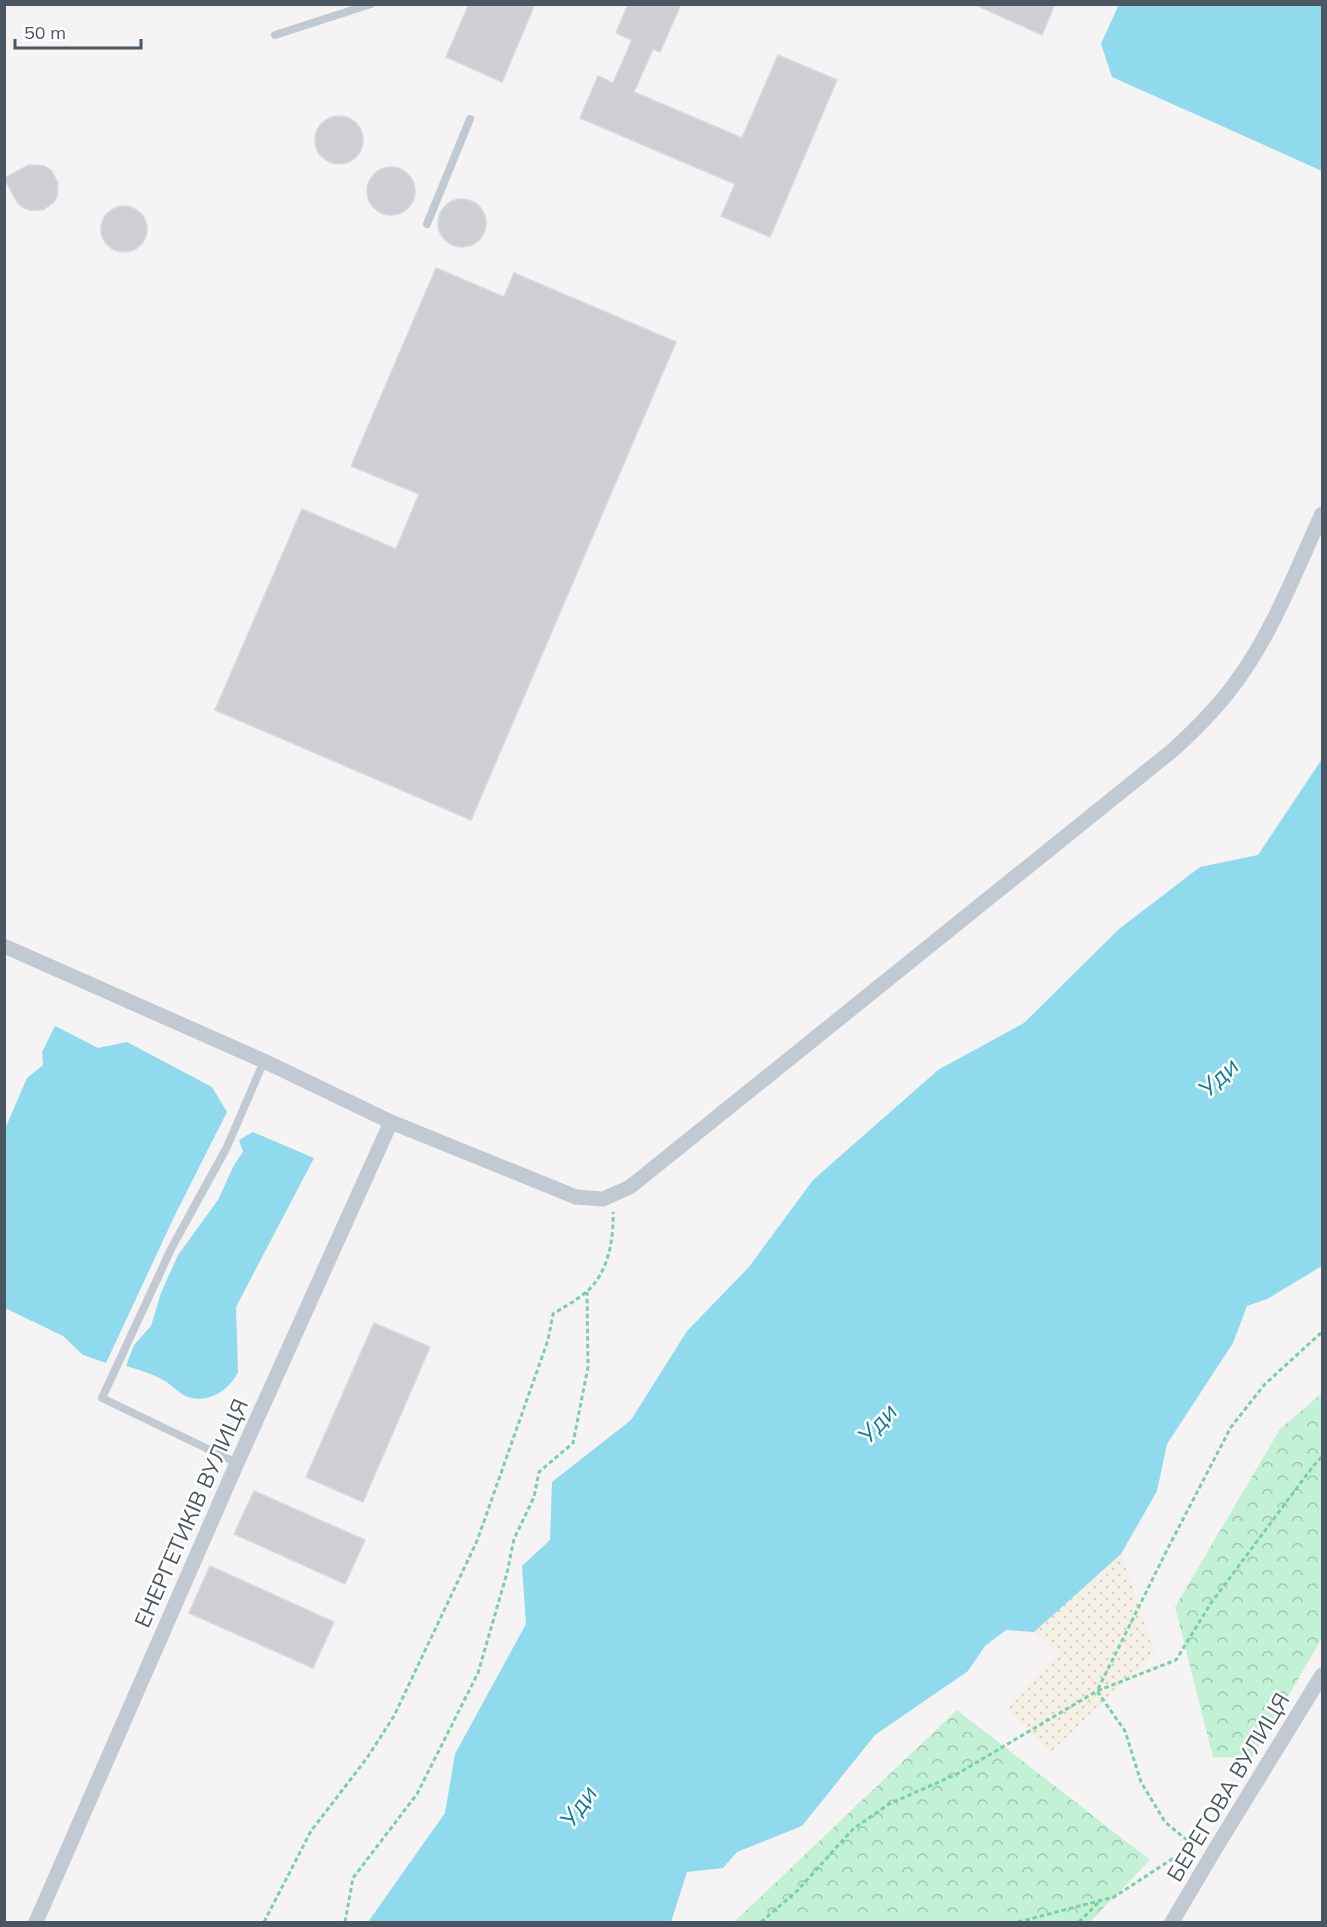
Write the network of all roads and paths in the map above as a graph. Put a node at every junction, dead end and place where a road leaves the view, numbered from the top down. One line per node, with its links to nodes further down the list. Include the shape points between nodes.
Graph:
1 (371, 4): 2 (lane)
2 (276, 35)
3 (470, 119): 4 (lane)
4 (426, 224)
5 (1323, 514): 9 (street, via 1253,657 1196,729 842,1018 630,1187)
6 (4, 946): 7 (street)
7 (264, 1062): 8 (street); 13 (lane, via 227,1147 172,1247 102,1398)
8 (391, 1122): 9 (street, via 576,1197 603,1199); 13 (street, ЕНЕРГЕТИКІВ ВУЛИЦЯ)
9 (613, 1195): 10 (path, via 610,1248 600,1276)
10 (586, 1292): 20 (path, via 554,1314 549,1340 477,1541 394,1716 311,1831); 21 (path, via 588,1367 573,1443 539,1472 534,1497 514,1539 478,1673 417,1794 353,1878)
11 (1323, 1332): 15 (path, via 1265,1384 1231,1427)
12 (1323, 1457): 15 (path, via 1211,1604 1176,1660)
13 (237, 1463): 19 (street, ЕНЕРГЕТИКІВ ВУЛИЦЯ)
14 (1323, 1675): 17 (street, БЕРЕГОВА ВУЛИЦЯ)
15 (1097, 1691): 16 (path, via 1125,1731 1141,1782 1165,1822); 22 (path, via 957,1774 889,1804 853,1829 797,1891)
16 (1193, 1845): 17 (path); 18 (path, via 1114,1897)
17 (1217, 1846): 25 (street, БЕРЕГОВА ВУЛИЦЯ)
18 (1100, 1901): 23 (path); 24 (path)
19 (36, 1923)
20 (264, 1923)
21 (345, 1923)
22 (761, 1923)
23 (1018, 1923)
24 (1079, 1923)
25 (1172, 1923)

